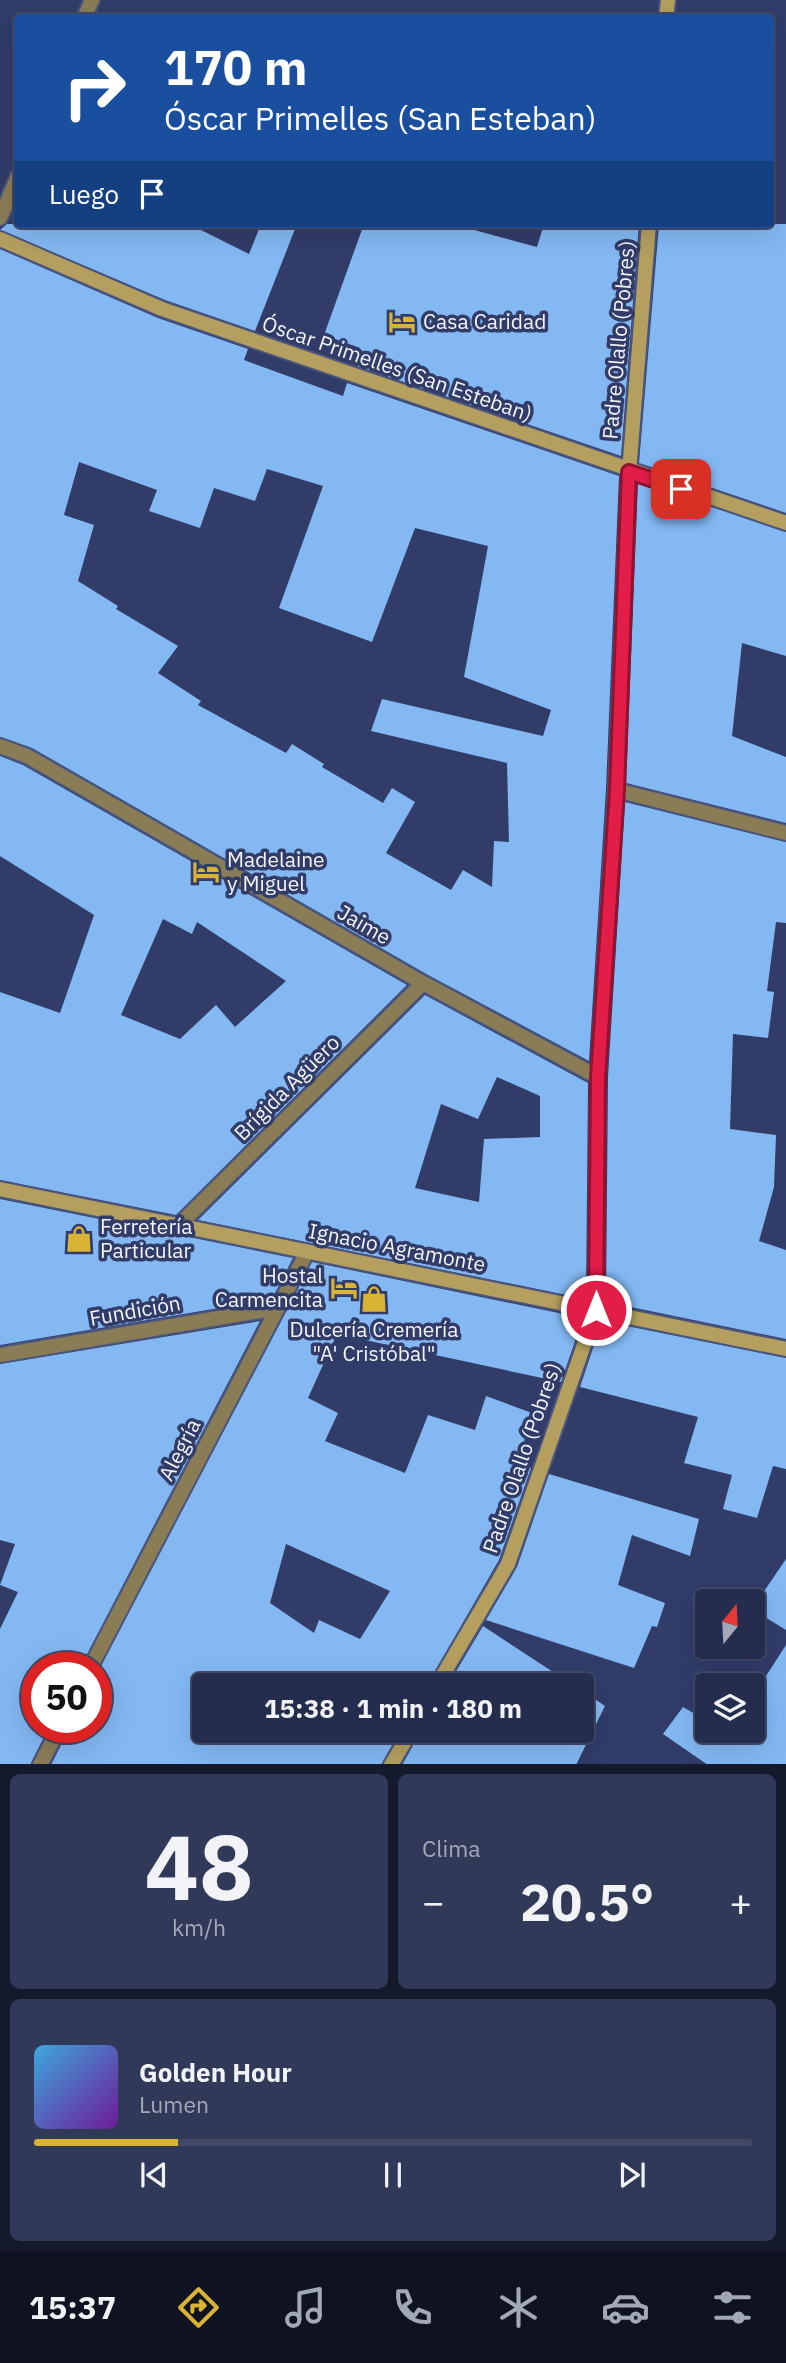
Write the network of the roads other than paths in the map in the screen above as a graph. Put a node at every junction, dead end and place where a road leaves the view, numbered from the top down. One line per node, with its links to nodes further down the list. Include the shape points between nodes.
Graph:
1 (14, 185): 2 (street)
2 (0, 218)
3 (649, 228): 5 (main road, Padre Olallo (Pobres))
4 (0, 239): 5 (main road, Óscar Primelles (San Esteban), via 162,309)
5 (629, 472): 6 (main road, Óscar Primelles (San Esteban)); 8 (main road, Padre Olallo (Pobres))
6 (786, 523)
7 (0, 746): 10 (street, Jaime, via 27,756)
8 (617, 790): 9 (street); 11 (main road, Padre Olallo (Pobres))
9 (786, 833)
10 (423, 983): 11 (street, Jaime); 13 (street, Brígida Agüero)
11 (598, 1077): 16 (main road, Padre Olallo (Pobres))
12 (0, 1189): 13 (main road, Ignacio Agramonte)
13 (180, 1224): 14 (main road, Ignacio Agramonte)
14 (307, 1252): 15 (street, Alegría); 16 (main road, Ignacio Agramonte)
15 (277, 1308): 18 (street, Fundición); 19 (street, Alegría)
16 (596, 1310): 17 (main road, Ignacio Agramonte); 20 (main road, Padre Olallo (Pobres), via 508,1564)
17 (786, 1349)
18 (0, 1355)
19 (98, 1652)
20 (444, 1673)
21 (52, 1743): 23 (street)
22 (404, 1743): 24 (main road)
23 (41, 1764)
24 (392, 1764)

